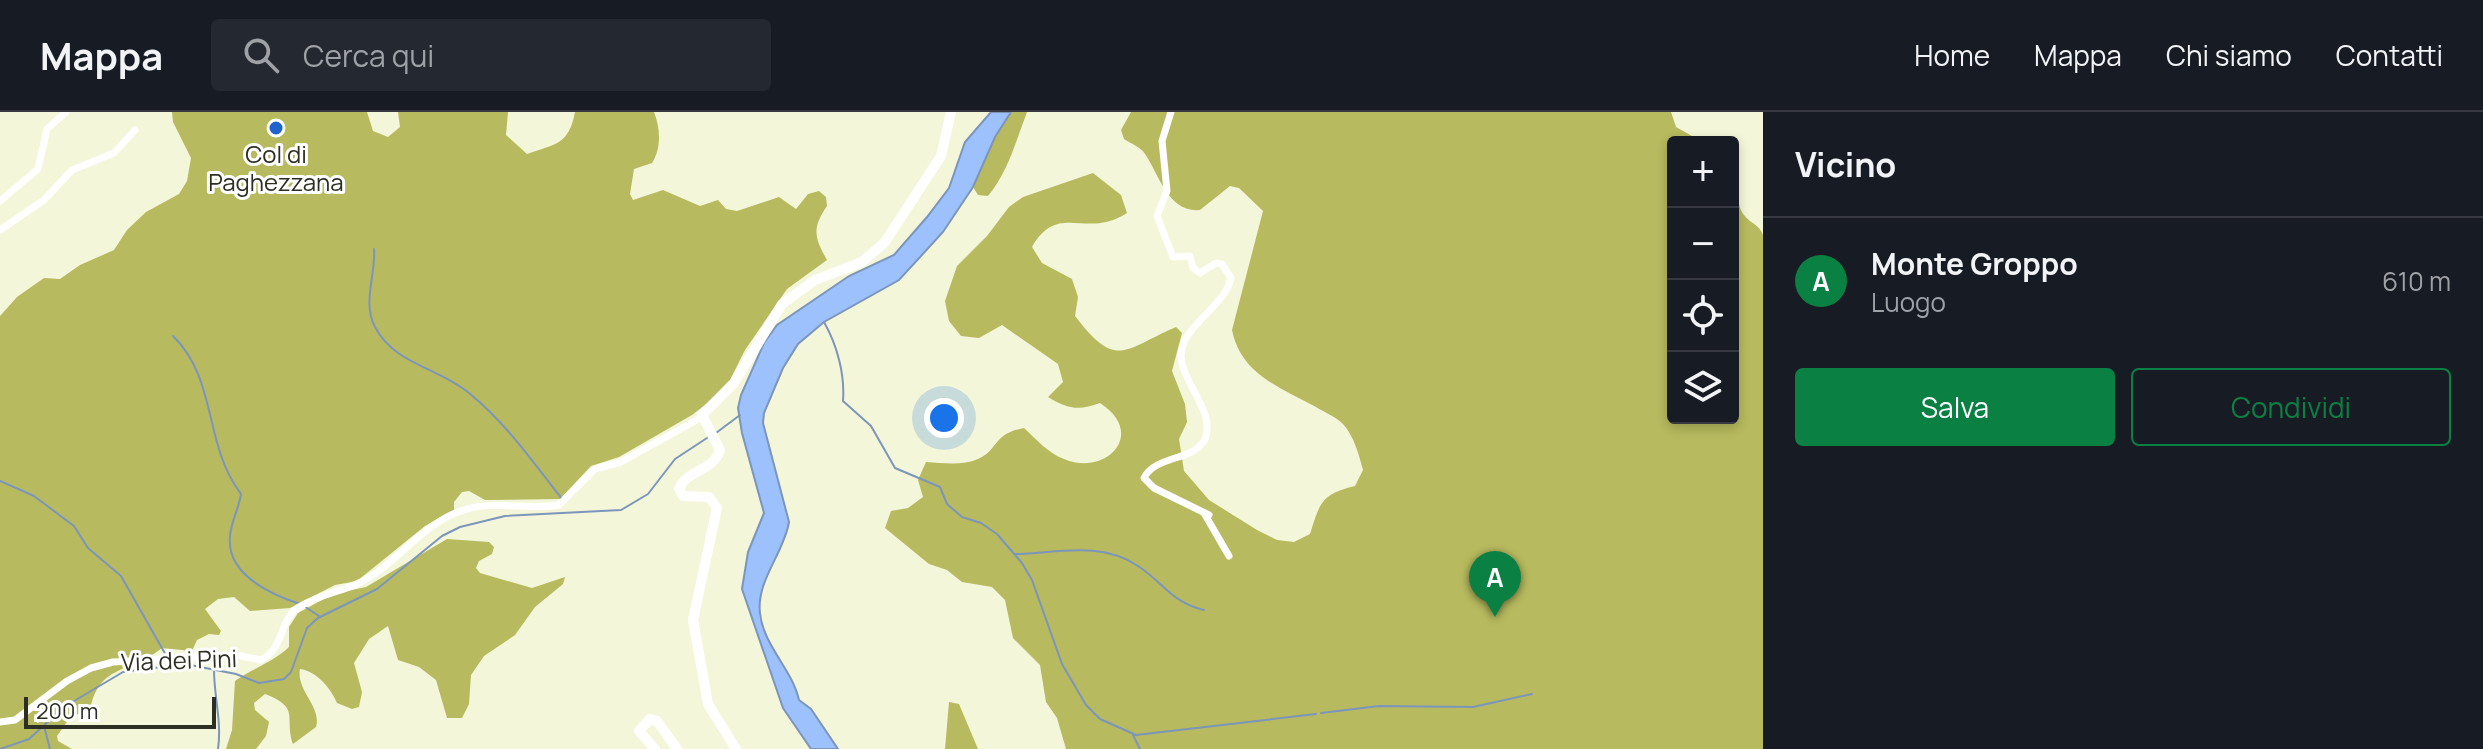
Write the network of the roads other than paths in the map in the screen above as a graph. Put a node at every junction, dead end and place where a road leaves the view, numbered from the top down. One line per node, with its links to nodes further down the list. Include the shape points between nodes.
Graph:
1 (66, 112): 5 (street, via 47,129 38,169)
2 (951, 112): 7 (street, via 941,156 885,242 862,262 815,280 782,304 734,383 708,406)
3 (1171, 112): 8 (street, via 1162,132 1167,191 1157,216 1160,226 1173,257 1189,255 1200,273 1222,264 1231,278 1182,349 1182,363 1206,420 1205,438 1197,448 1155,465 1144,478 1206,514)
4 (135, 130): 6 (street, via 114,153 72,170 44,200)
5 (0, 201)
6 (0, 230)
7 (703, 418): 9 (street, Via dei Pini, via 621,462 595,469 559,505 469,508 447,516 358,584 335,589 295,610 279,646 261,660 236,655 113,662 67,681 15,720); 12 (street, via 720,450 718,457 679,489 683,496 709,497 717,508 693,620 708,704)
8 (1229, 556)
9 (0, 722)
10 (655, 749): 11 (street, via 639,731 650,719)
11 (677, 749)
12 (736, 749)

